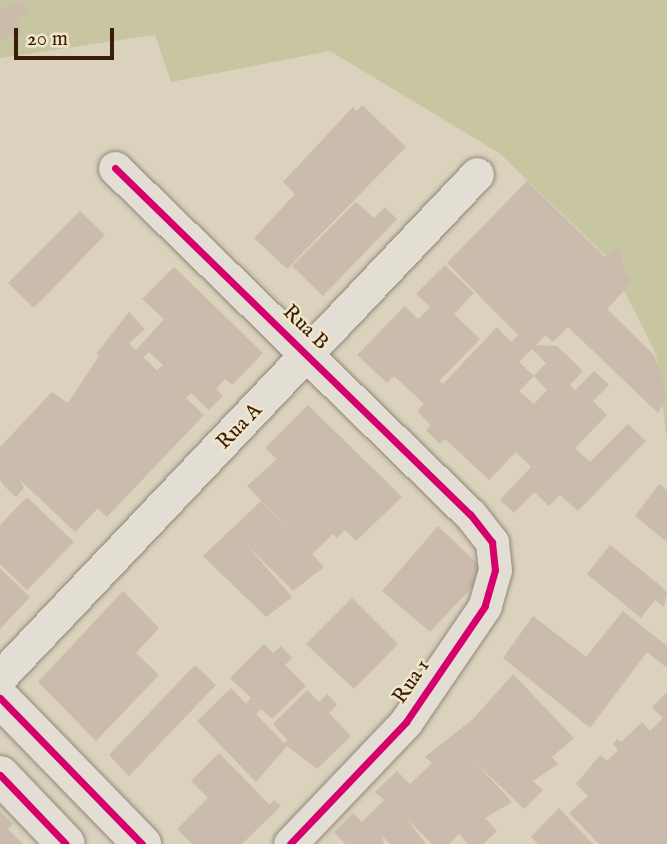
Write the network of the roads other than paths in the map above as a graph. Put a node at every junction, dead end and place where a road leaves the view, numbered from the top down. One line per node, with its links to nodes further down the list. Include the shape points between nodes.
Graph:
1 (115, 168): 3 (street, Rua B)
2 (477, 174): 3 (street, Rua A)
3 (308, 355): 4 (street, Rua B); 5 (street, Rua A)
4 (470, 514): 10 (street, Rua 1, via 492,542 495,570 485,606 406,722)
5 (0, 677)
6 (0, 698): 9 (street)
7 (0, 775): 8 (street)
8 (66, 844)
9 (142, 844)
10 (290, 844)

